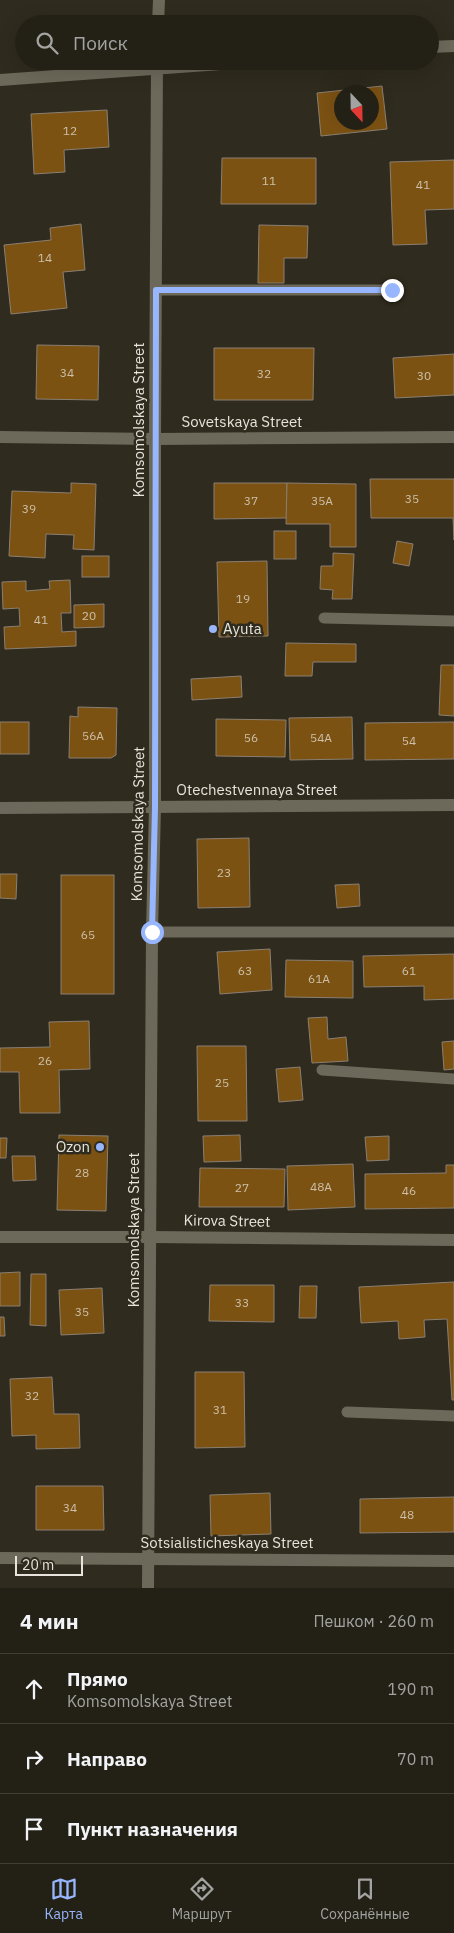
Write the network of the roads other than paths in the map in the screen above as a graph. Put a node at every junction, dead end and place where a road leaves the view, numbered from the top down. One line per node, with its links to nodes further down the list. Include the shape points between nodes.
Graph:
1 (159, 0): 2 (street)
2 (158, 15)
3 (454, 46): 4 (street)
4 (439, 47)
5 (112, 70): 7 (street)
6 (157, 70): 8 (street, Komsomolskaya Street)
7 (0, 80)
8 (156, 290): 9 (lane); 12 (street, Komsomolskaya Street)
9 (392, 290)
10 (0, 437): 12 (street, Sovetskaya Street)
11 (454, 437): 12 (street, Sovetskaya Street)
12 (155, 439): 16 (street, Komsomolskaya Street)
13 (324, 618): 14 (lane)
14 (454, 622)
15 (454, 805): 16 (street, Otechestvennaya Street)
16 (155, 807): 17 (street, Otechestvennaya Street); 18 (street, Komsomolskaya Street)
17 (0, 808)
18 (152, 932): 19 (lane); 23 (street, Komsomolskaya Street)
19 (454, 932)
20 (322, 1070): 21 (lane)
21 (454, 1078)
22 (0, 1237): 23 (street, Kirova Street)
23 (150, 1237): 24 (street, Kirova Street); 28 (street, Komsomolskaya Street)
24 (454, 1240)
25 (347, 1412): 26 (lane)
26 (454, 1416)
27 (0, 1558): 28 (street, Sotsialisticheskaya Street)
28 (148, 1558): 29 (street, Sotsialisticheskaya Street); 30 (street, Komsomolskaya Street)
29 (454, 1561)
30 (148, 1588)

